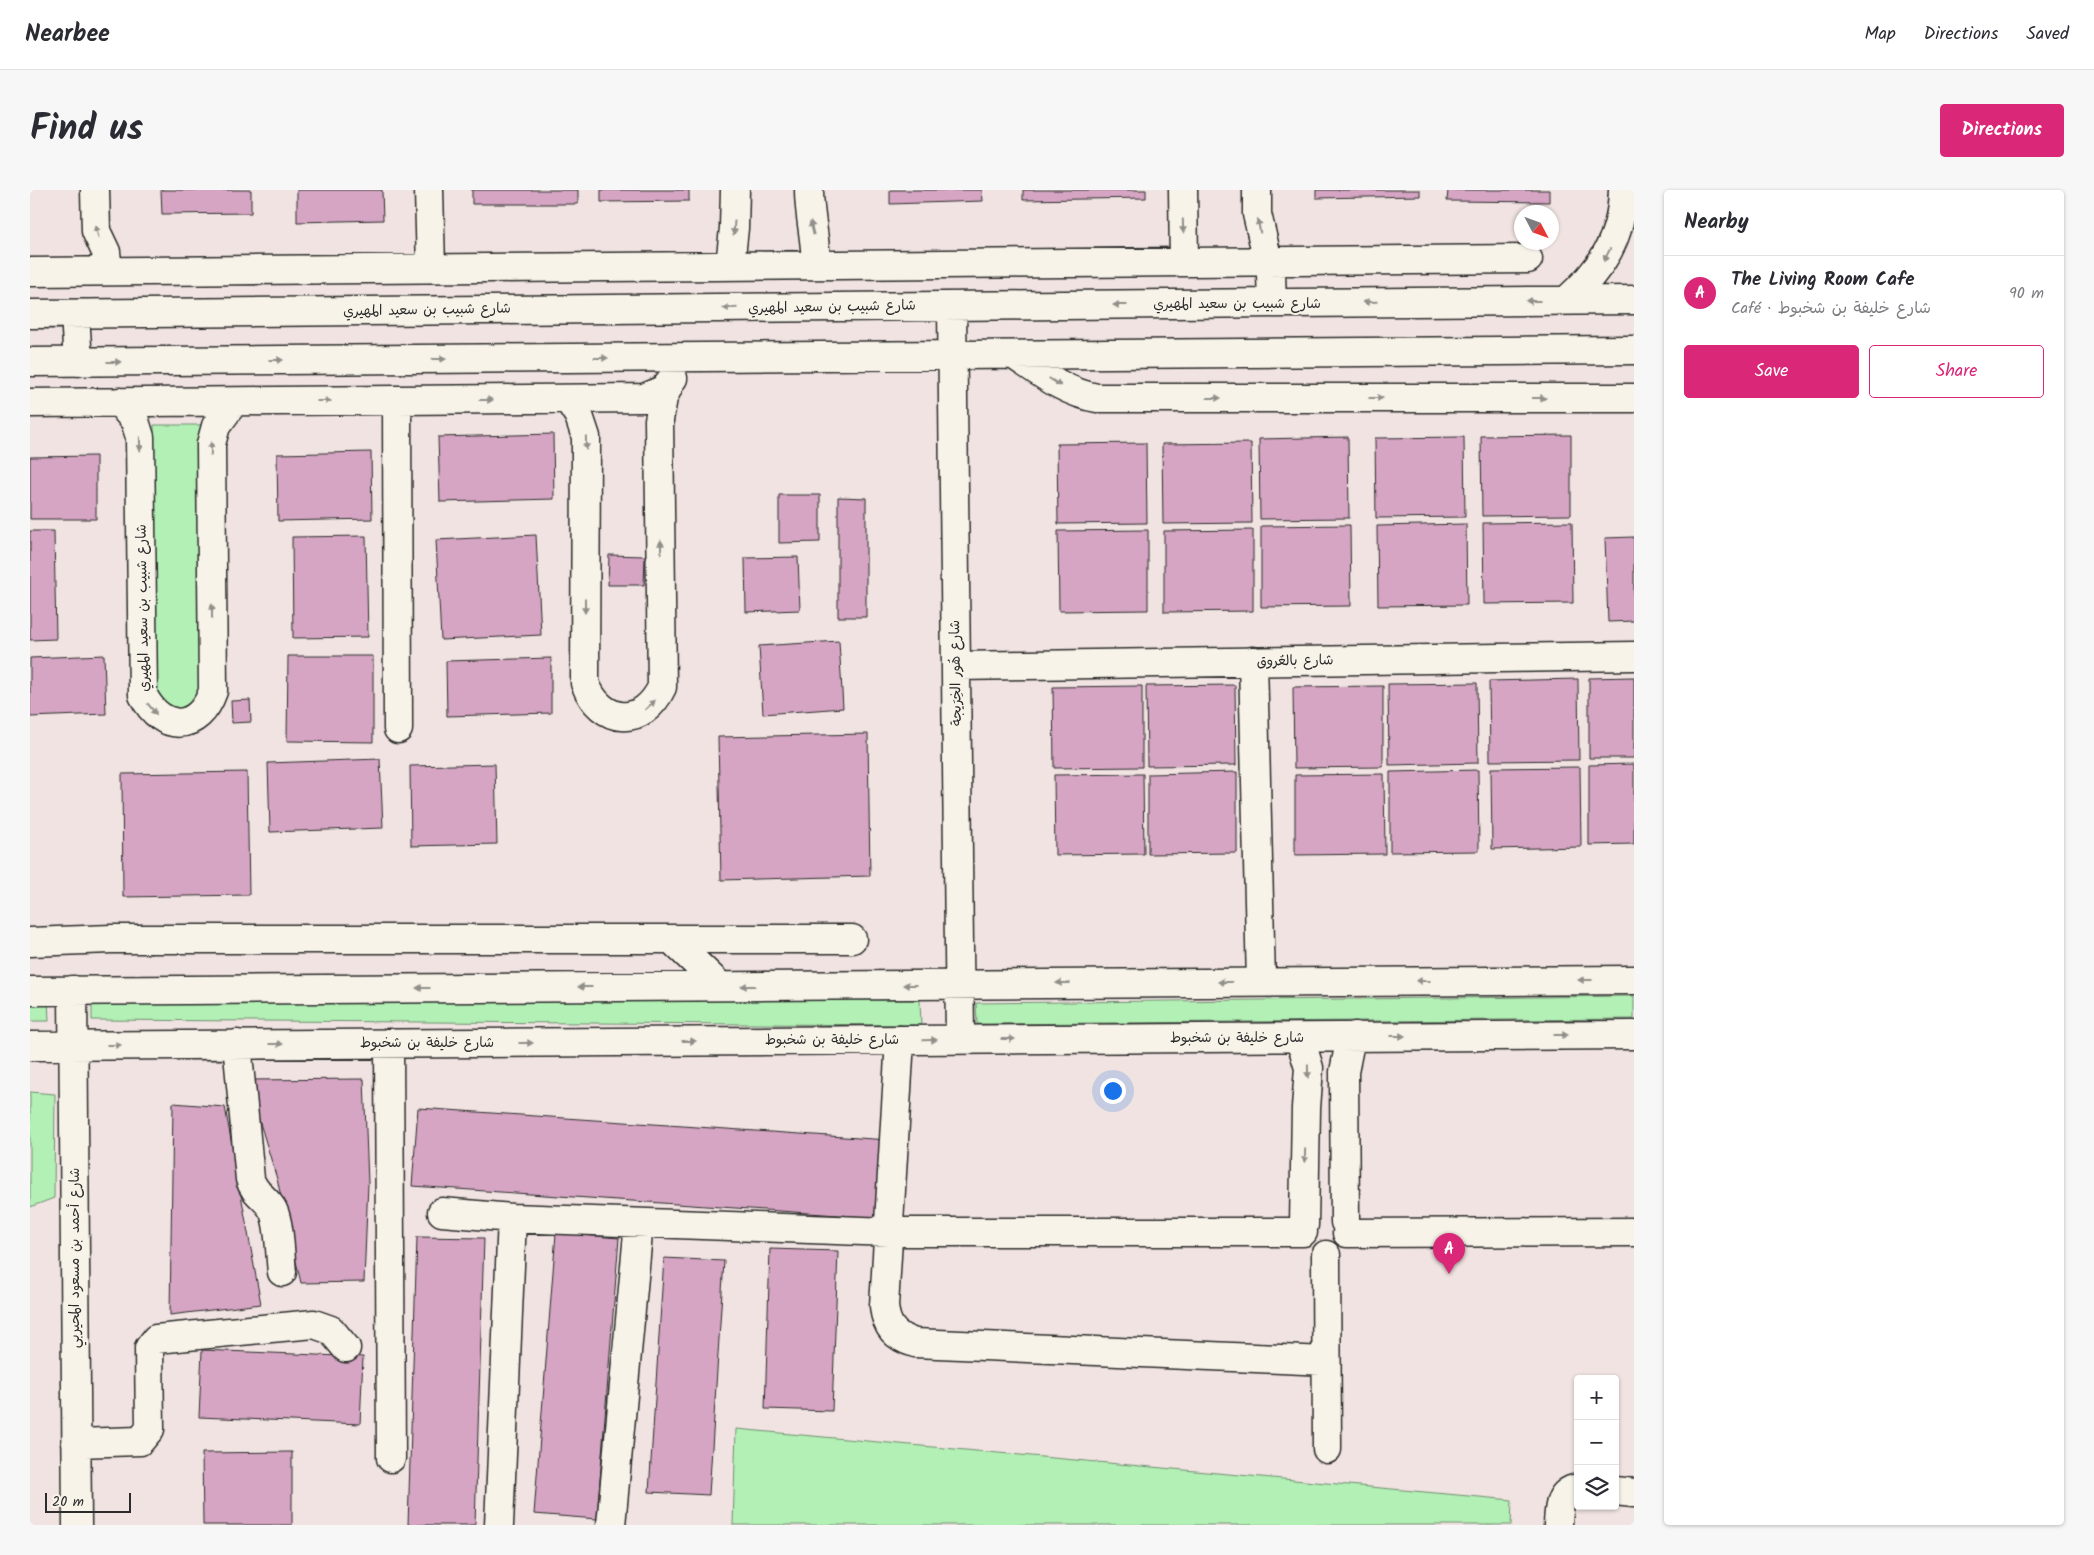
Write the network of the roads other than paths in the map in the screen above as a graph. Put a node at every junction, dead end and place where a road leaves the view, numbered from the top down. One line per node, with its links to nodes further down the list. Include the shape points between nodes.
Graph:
1 (95, 190): 16 (street, one-way to 1, via 106,252 96,231)
2 (429, 190): 15 (street)
3 (735, 190): 13 (street, one-way to 13)
4 (809, 190): 12 (street, one-way to 4)
5 (1183, 190): 11 (street, one-way to 11)
6 (1257, 190): 10 (street, one-way to 6, via 1260,230)
7 (1623, 199): 8 (street); 18 (street, one-way to 18, via 1616,236 1604,260 1588,282)
8 (1634, 237)
9 (1528, 259): 10 (street)
10 (1268, 261): 11 (street); 20 (street)
11 (1184, 262): 12 (street)
12 (816, 265): 13 (street)
13 (730, 266): 14 (street)
14 (606, 267): 15 (street); 22 (street)
15 (431, 268): 16 (street)
16 (108, 271): 17 (street)
17 (30, 272)
18 (1567, 300): 19 (street, شارع شبيب بن سعيد المهيري); 20 (street, شارع شبيب بن سعيد المهيري, one-way to 20)
19 (1634, 300)
20 (1272, 303): 21 (street, شارع شبيب بن سعيد المهيري, one-way to 21)
21 (952, 306): 22 (street, شارع شبيب بن سعيد المهيري, one-way to 22); 26 (street, شارع هُور الخِرَيجة)
22 (608, 309): 24 (street, شارع شبيب بن سعيد المهيري)
23 (30, 314): 24 (street, شارع شبيب بن سعيد المهيري)
24 (75, 314): 30 (street)
25 (1634, 350): 27 (street)
26 (952, 355): 27 (street); 28 (street); 40 (street, شارع هُور الخِرَيجة)
27 (1014, 355): 32 (street, one-way to 32, via 1056,384 1082,396 1097,398)
28 (688, 358): 30 (street, one-way to 28); 31 (street)
29 (30, 362): 30 (street)
30 (78, 362)
31 (671, 381): 33 (street, via 663,390 644,398); 33 (street, one-way to 31, via 579,416 586,437 584,683 600,709 614,715 629,716 644,711 655,701 662,687 659,420 663,398)
32 (1634, 398)
33 (568, 399): 34 (street, one-way to 33)
34 (397, 400): 36 (street, one-way to 34); 41 (street)
35 (119, 402): 36 (street); 36 (street, شارع شبيب بن سعيد المهيري, one-way to 36, via 135,420 140,438 143,695 150,710 163,720 180,723 195,718 208,706 213,691 211,444 216,426); 37 (street)
36 (234, 402)
37 (30, 403)
38 (1634, 656): 39 (street, شارع بالعُروق)
39 (1254, 662): 40 (street, شارع بالعُروق); 46 (street)
40 (956, 666): 47 (street, شارع هُور الخِرَيجة)
41 (398, 729)
42 (671, 939): 43 (street); 44 (street, via 112,939); 48 (street)
43 (852, 939)
44 (30, 942)
45 (1634, 980): 46 (street, one-way to 46)
46 (1261, 982): 47 (street, one-way to 47)
47 (959, 984): 48 (street, one-way to 48); 55 (street, شارع هُور الخِرَيجة)
48 (720, 986): 50 (street, one-way to 50)
49 (30, 990): 50 (street)
50 (73, 990): 59 (street, شارع أحمد بن مسعود المحيربي)
51 (1634, 1035): 52 (street, شارع خليفة بن شخبوط, one-way to 51)
52 (1355, 1036): 53 (street, شارع خليفة بن شخبوط); 63 (street, via 1349,1047 1344,1072)
53 (1296, 1038): 55 (street, شارع خليفة بن شخبوط, one-way to 53); 64 (street, one-way to 64, via 1309,1068)
54 (900, 1040): 55 (street, شارع خليفة بن شخبوط, one-way to 55); 57 (street, شارع خليفة بن شخبوط, one-way to 54); 65 (street)
55 (960, 1040)
56 (237, 1044): 57 (street, شارع خليفة بن شخبوط, one-way to 57); 59 (street, شارع خليفة بن شخبوط, one-way to 56); 68 (street, via 250,1179 254,1190 268,1203 276,1217)
57 (389, 1044): 73 (street)
58 (30, 1046): 59 (street, شارع خليفة بن شخبوط)
59 (73, 1046): 71 (street, شارع أحمد بن مسعود المحيربي)
60 (442, 1212): 61 (street)
61 (512, 1218): 62 (street); 78 (street)
62 (639, 1223): 65 (street); 79 (street)
63 (1346, 1227): 64 (street, via 1340,1216 1327,1210 1312,1214); 66 (street); 67 (street, via 1344,1244 1339,1250)
64 (1303, 1229): 65 (street); 67 (street, via 1307,1246 1318,1254)
65 (889, 1232): 70 (street, via 886,1319 902,1339)
66 (1634, 1232)
67 (1326, 1255): 70 (street)
68 (282, 1272)
69 (346, 1348): 71 (street, via 331,1330 314,1324 156,1339 149,1348 148,1434 136,1442)
70 (1326, 1361): 72 (street)
71 (76, 1443): 77 (street, شارع أحمد بن مسعود المحيربي)
72 (1327, 1449)
73 (391, 1458)
74 (1574, 1489): 80 (street, via 1561,1500)
75 (1619, 1491): 76 (street)
76 (1634, 1493)
77 (77, 1525)
78 (499, 1525)
79 (611, 1525)
80 (1558, 1525)

